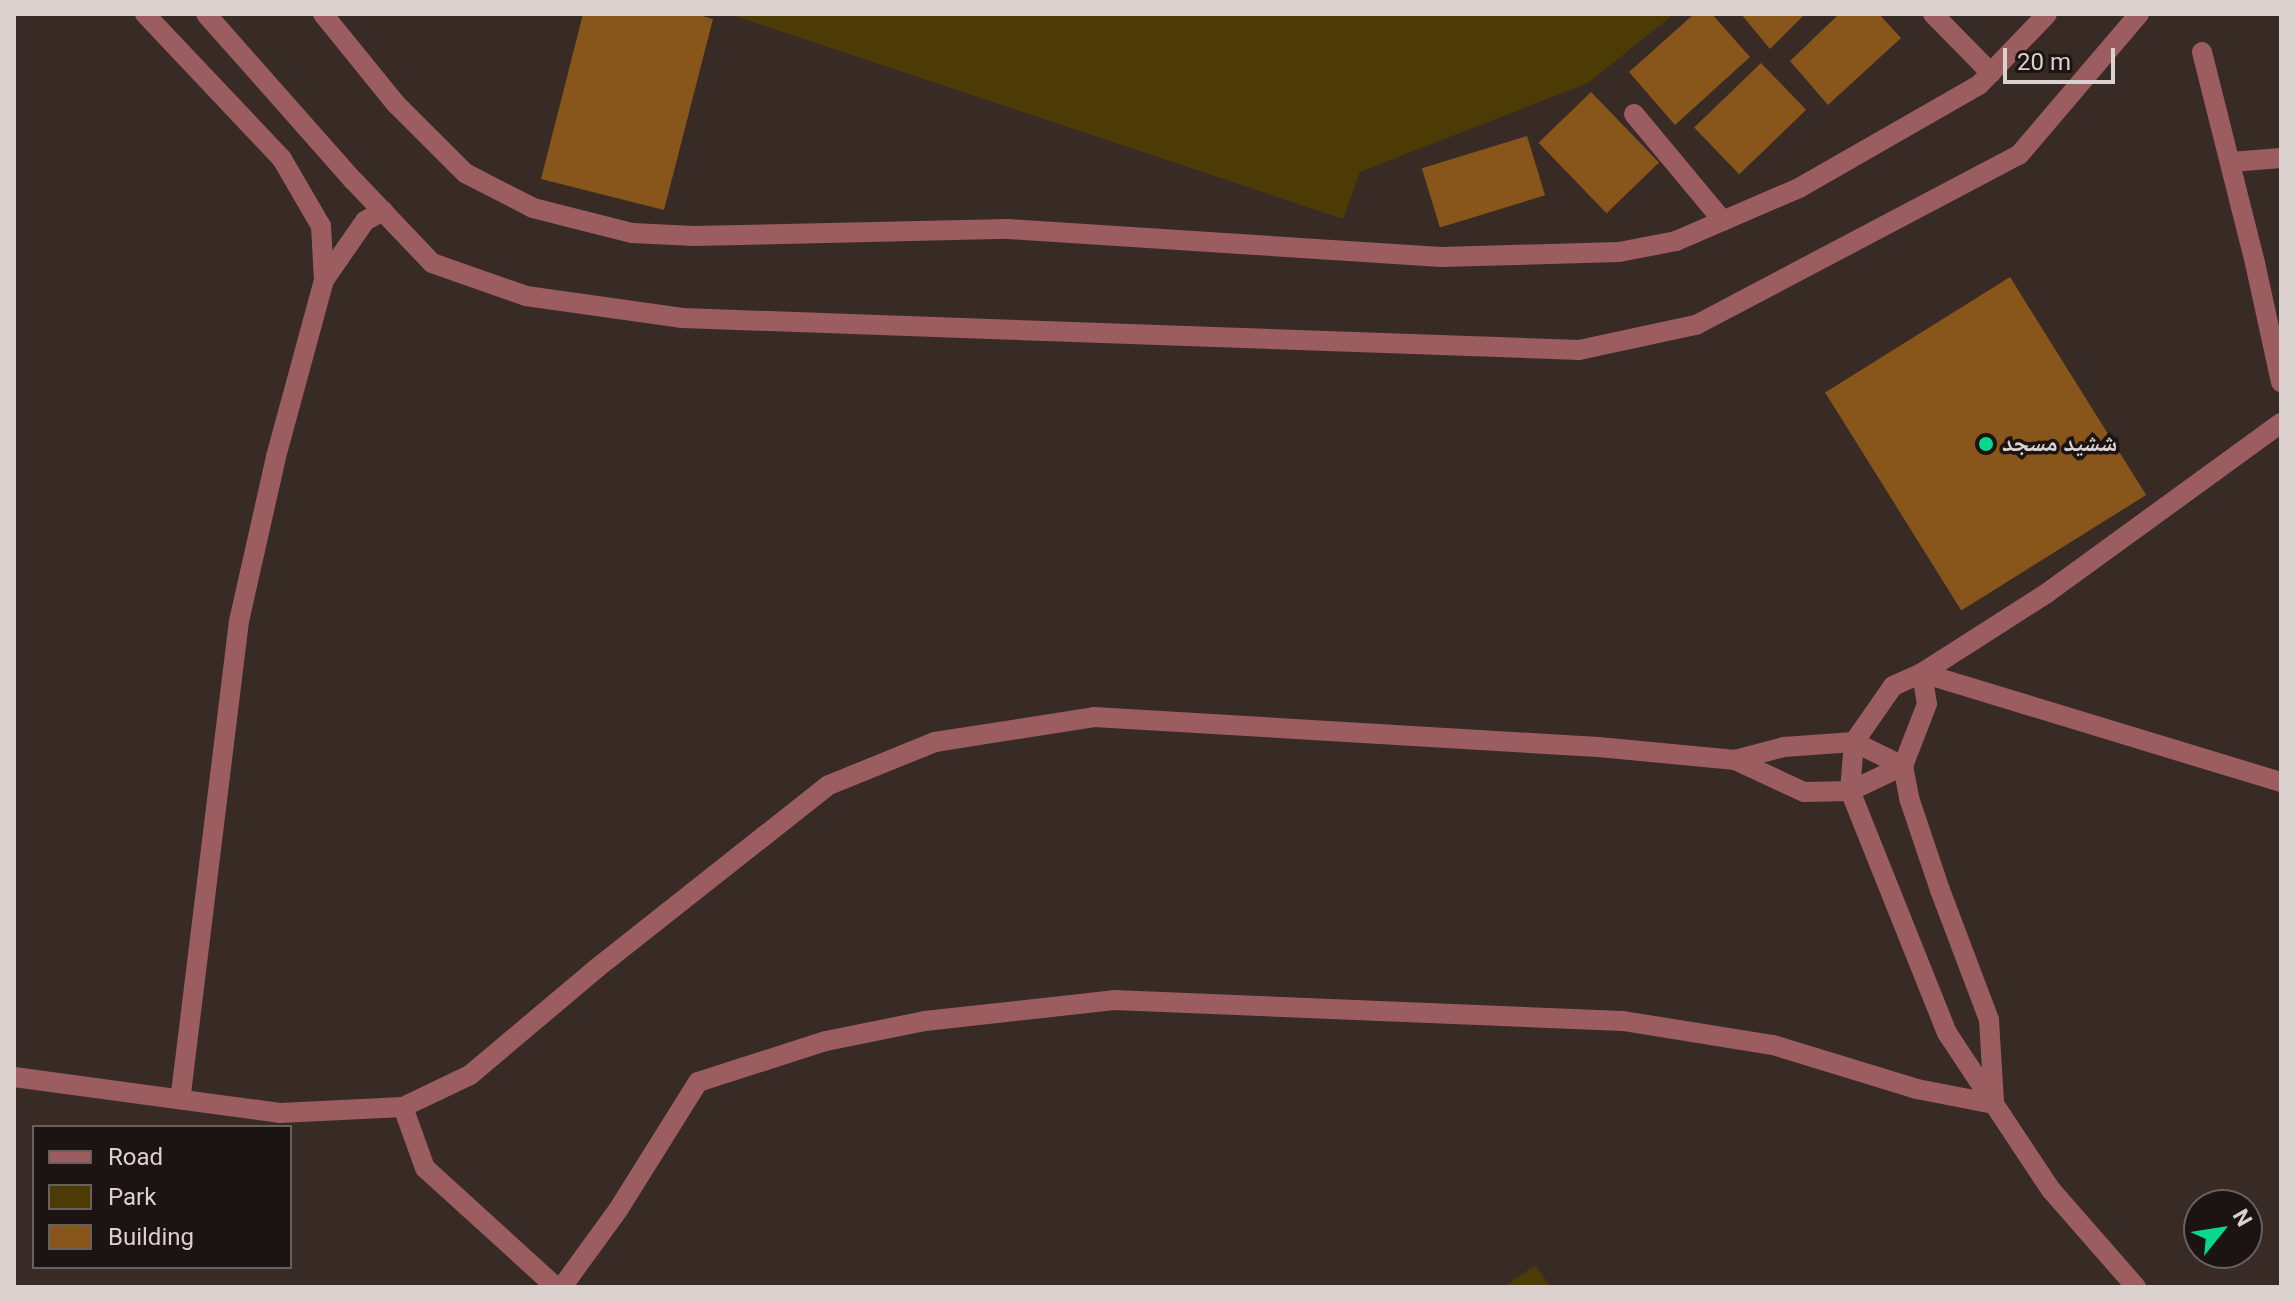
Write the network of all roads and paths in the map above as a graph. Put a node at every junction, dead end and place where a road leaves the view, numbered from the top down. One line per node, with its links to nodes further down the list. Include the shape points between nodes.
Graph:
1 (145, 14): 14 (street, via 282,159 321,226)
2 (206, 14): 12 (street)
3 (323, 14): 13 (street, via 396,104 465,173 533,208 632,233 1008,229 1441,257 1619,252 1676,241)
4 (1933, 14): 8 (street)
5 (2047, 14): 8 (street)
6 (2139, 14): 12 (street, via 2019,155 1696,325 1579,350 682,318 526,296 432,263)
7 (2202, 52): 11 (street)
8 (1991, 73): 13 (street, via 1905,131 1799,188)
9 (1634, 114): 13 (street)
10 (2281, 158): 11 (street)
11 (2231, 162): 15 (street)
12 (383, 211): 14 (street, via 365,221)
13 (1723, 221)
14 (324, 280): 24 (street, via 239,621)
15 (2281, 382)
16 (2281, 423): 17 (street, via 2047,593)
17 (1922, 673): 18 (street, via 1893,686); 20 (street, via 1927,704); 21 (street)
18 (1854, 742): 19 (street, via 1784,747); 20 (street); 22 (street)
19 (1735, 760): 22 (street, via 1804,792); 26 (street, via 1094,717 935,742 829,785 470,1075)
20 (1903, 766): 22 (street); 25 (street, via 1935,877 1989,1020)
21 (2281, 782)
22 (1850, 791): 25 (street, via 1947,1033)
23 (14, 1077): 24 (street)
24 (180, 1099): 26 (street, via 280,1113)
25 (1994, 1104): 27 (street, via 1917,1089 1773,1045 1623,1021 1114,1000 925,1021 826,1041 698,1082 618,1210); 28 (street, via 2051,1190)
26 (403, 1107): 27 (street, via 425,1168)
27 (559, 1287)
28 (2136, 1287)

